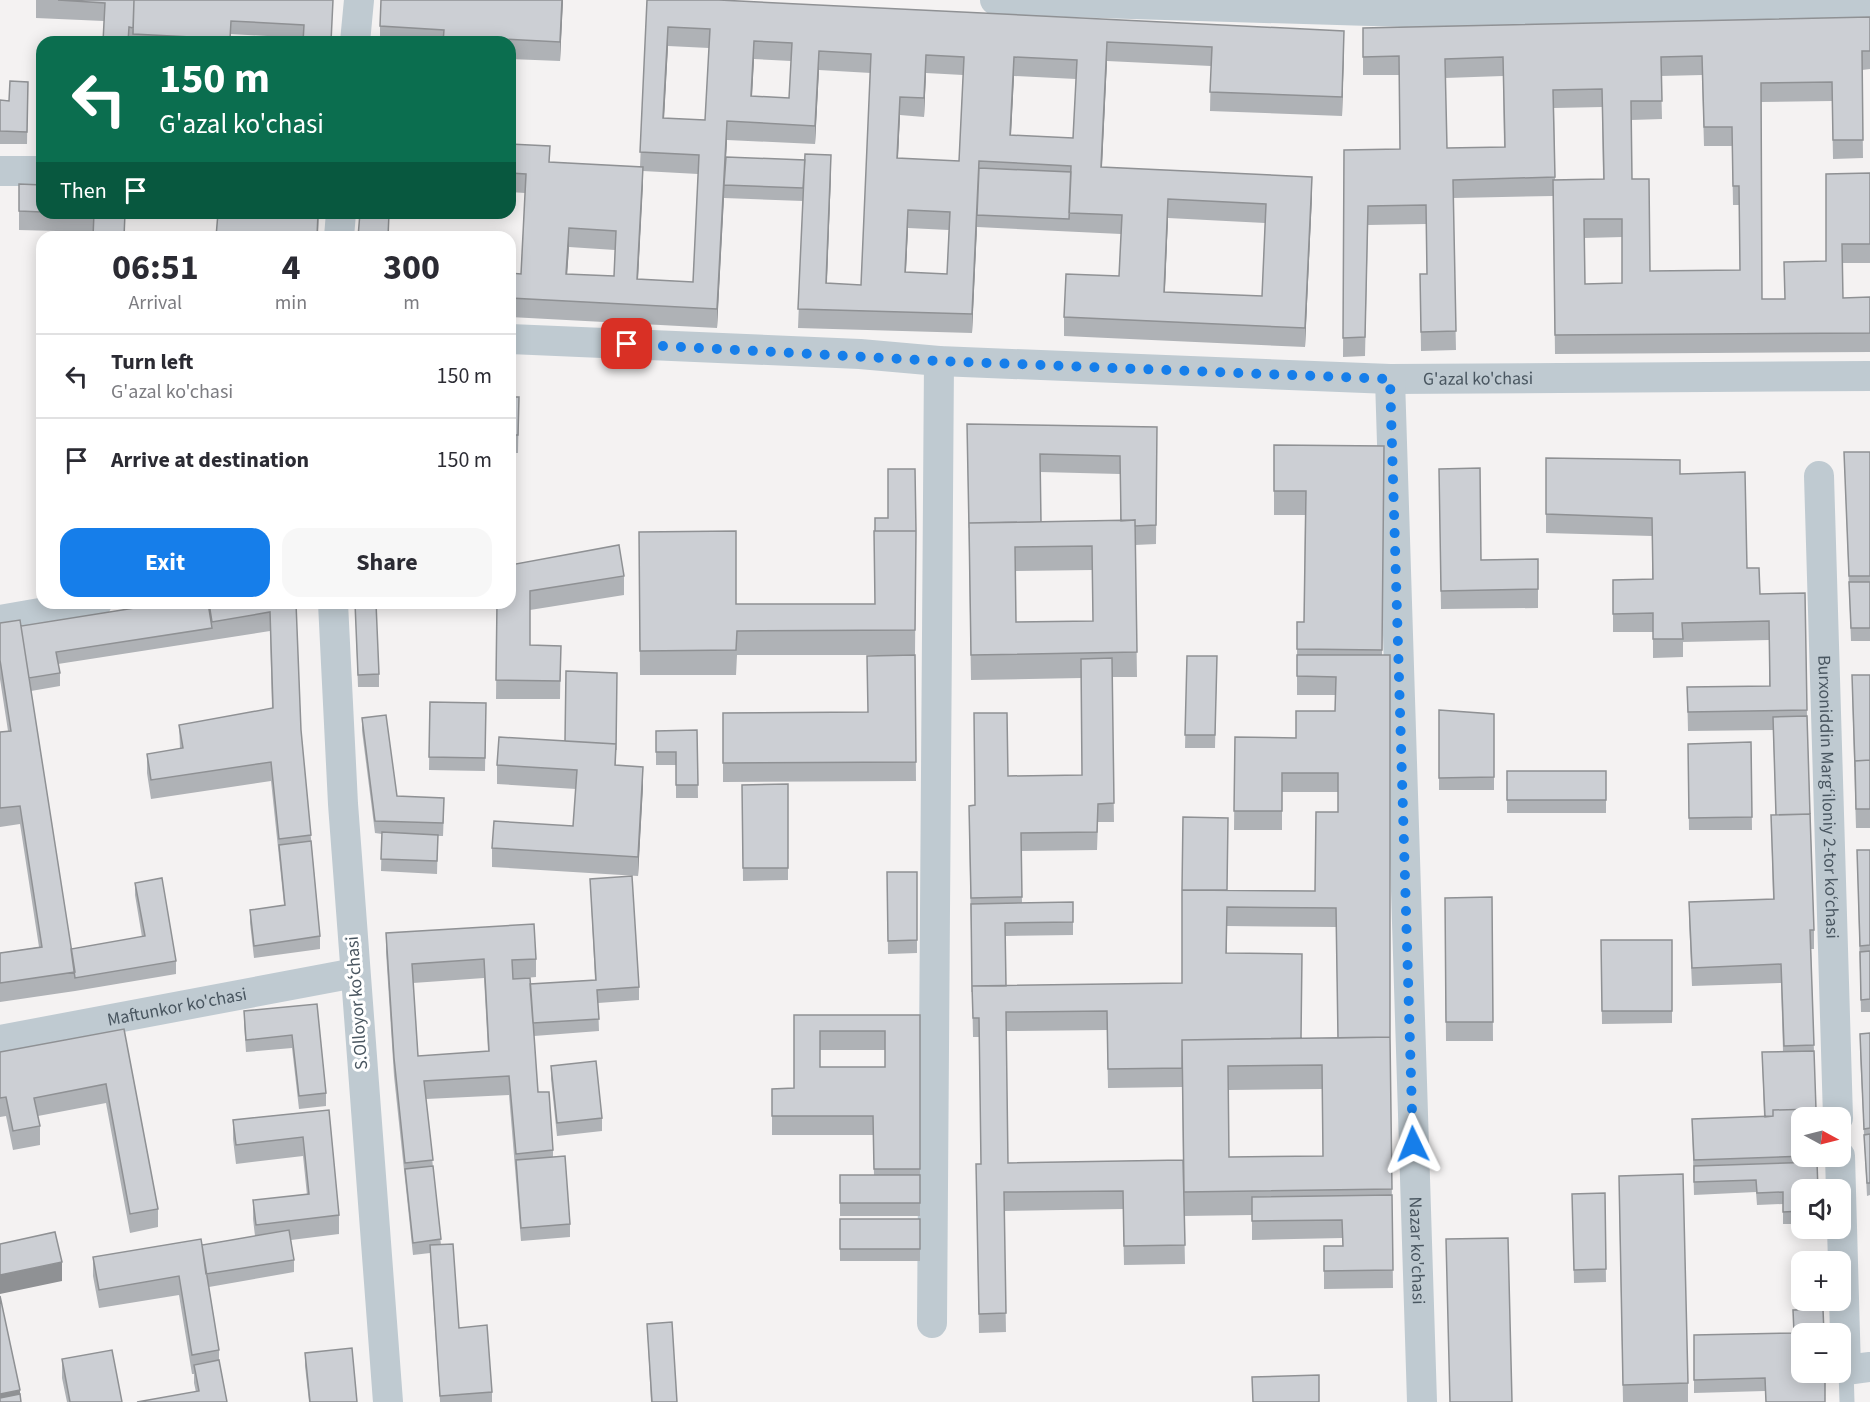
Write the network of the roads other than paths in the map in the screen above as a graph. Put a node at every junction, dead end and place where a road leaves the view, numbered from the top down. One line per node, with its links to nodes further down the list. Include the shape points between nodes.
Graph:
1 (359, 0): 4 (street)
2 (995, 0): 3 (street, via 1505,15)
3 (1870, 5)
4 (356, 36)
5 (0, 171): 6 (street)
6 (36, 171)
7 (516, 339): 8 (street, G'azal ko'chasi)
8 (939, 361): 10 (street, G'azal ko'chasi); 19 (street)
9 (1870, 376): 10 (street, G'azal ko'chasi)
10 (1390, 379): 22 (street, Nazar ko'chasi)
11 (1819, 476): 17 (street, Burxoniddin Marg‘iloniy 2-tor ko‘chasi)
12 (63, 609): 14 (street)
13 (333, 609): 15 (street, S.Olloyor koʻchasi)
14 (0, 620)
15 (355, 973): 16 (street, Maftunkor ko'chasi); 21 (street, S.Olloyor koʻchasi)
16 (0, 1040)
17 (1838, 1107)
18 (1841, 1167): 20 (street)
19 (932, 1323)
20 (1858, 1369): 23 (lane)
21 (388, 1402)
22 (1422, 1402)
23 (1847, 1402)

